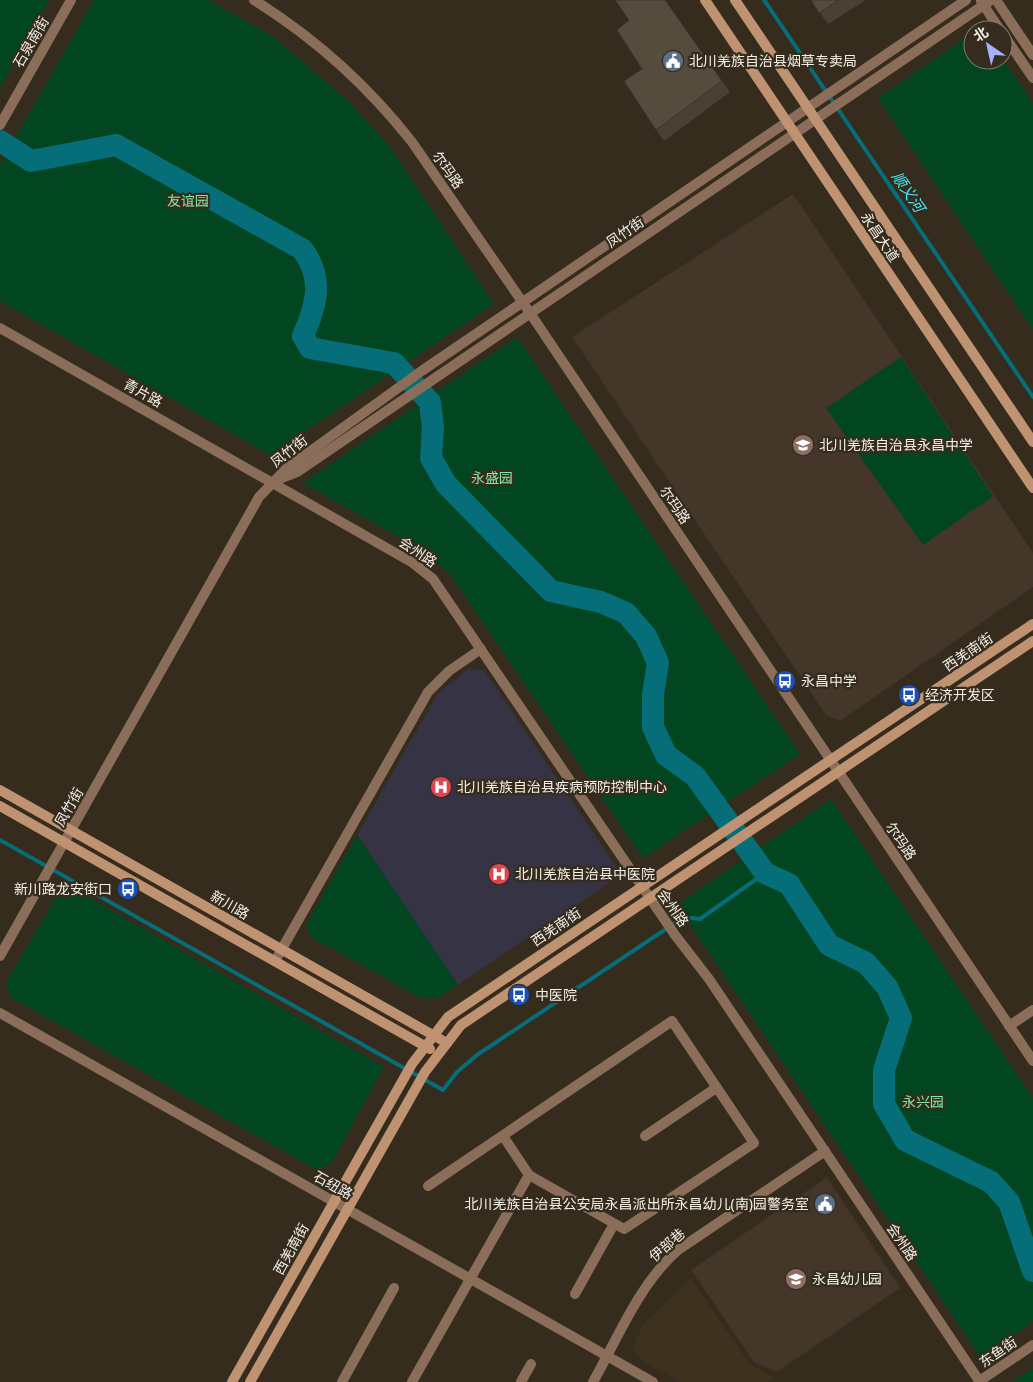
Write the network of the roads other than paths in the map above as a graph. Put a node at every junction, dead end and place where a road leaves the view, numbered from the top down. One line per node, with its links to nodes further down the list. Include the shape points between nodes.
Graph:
1 (70, 0): 15 (street, 石泉南街)
2 (254, 0): 17 (street, 尔玛路, via 329,55 394,119)
3 (705, 0): 14 (main road, 永昌大道)
4 (734, 0): 12 (main road, 永昌大道)
5 (966, 0): 12 (street, 凤竹街)
6 (996, 0): 10 (street)
7 (985, 2): 8 (street); 13 (street, 凤竹街)
8 (995, 20)
9 (1013, 49): 11 (street)
10 (1033, 55)
11 (1033, 78)
12 (807, 108): 13 (main road, 永昌大道); 14 (street, 凤竹街)
13 (815, 119): 16 (street, 凤竹街); 20 (main road, 永昌大道)
14 (788, 123): 16 (main road, 永昌大道); 17 (street, 凤竹街)
15 (0, 124)
16 (794, 134): 18 (street, 凤竹街); 22 (main road, 永昌大道)
17 (522, 303): 18 (street, 尔玛路); 21 (street, 凤竹街, via 372,406 287,468)
18 (530, 313): 21 (street, 凤竹街, via 297,472); 26 (street, 尔玛路)
19 (0, 328): 21 (street, 青片路)
20 (1033, 442)
21 (273, 482): 25 (street, 会州路, via 424,570 441,589); 30 (street, 凤竹街, via 259,498)
22 (1033, 488)
23 (1033, 624): 26 (main road, 西羌南街)
24 (1033, 641): 27 (main road, 西羌南街)
25 (481, 649): 32 (street, 会州路); 34 (street, via 449,671 428,692)
26 (830, 760): 27 (street, 尔玛路); 32 (main road, 西羌南街)
27 (838, 772): 33 (main road, 西羌南街); 39 (street, 尔玛路)
28 (0, 790): 30 (main road, 新川路)
29 (0, 806): 31 (main road, 新川路)
30 (71, 830): 31 (street, 凤竹街); 34 (main road, 新川路)
31 (64, 842): 35 (street, 凤竹街); 36 (main road, 新川路)
32 (642, 886): 33 (street, 会州路); 40 (main road, 西羌南街, via 448,1017)
33 (650, 898): 41 (main road, 西羌南街, via 461,1024); 48 (street, 会州路)
34 (282, 950): 36 (street); 40 (main road, 新川路)
35 (0, 956)
36 (275, 961): 42 (main road, 新川路)
37 (1033, 1010): 39 (street)
38 (0, 1013): 51 (street, 石纽路)
39 (1009, 1026): 44 (street, 尔玛路)
40 (434, 1035): 41 (main road, 新川路); 42 (main road, 西羌南街)
41 (447, 1043): 43 (main road, 西羌南街)
42 (425, 1046): 43 (main road, 新川路); 51 (main road, 西羌南街)
43 (439, 1054): 52 (main road, 西羌南街, via 425,1072)
44 (1033, 1061)
45 (716, 1088): 46 (street, via 672,1021); 47 (street); 53 (street, via 754,1143 624,1229)
46 (503, 1136): 49 (street); 50 (street)
47 (644, 1136)
48 (825, 1151): 58 (street, 伊部巷, via 663,1263); 67 (street, 会州路)
49 (529, 1176): 53 (street); 54 (street)
50 (428, 1186)
51 (334, 1202): 52 (street, 石纽路); 60 (main road, 西羌南街)
52 (347, 1209): 54 (street, 石纽路); 61 (main road, 西羌南街)
53 (614, 1224): 56 (street)
54 (470, 1279): 58 (street, 石纽路); 63 (street)
55 (394, 1288): 62 (street)
56 (575, 1294)
57 (1033, 1344): 67 (street, 东鱼街)
58 (608, 1356): 65 (street, 伊部巷); 66 (street, 石纽路)
59 (531, 1364): 64 (street)
60 (232, 1382)
61 (250, 1382)
62 (342, 1382)
63 (412, 1382)
64 (521, 1382)
65 (593, 1382)
66 (653, 1382)
67 (979, 1382)

